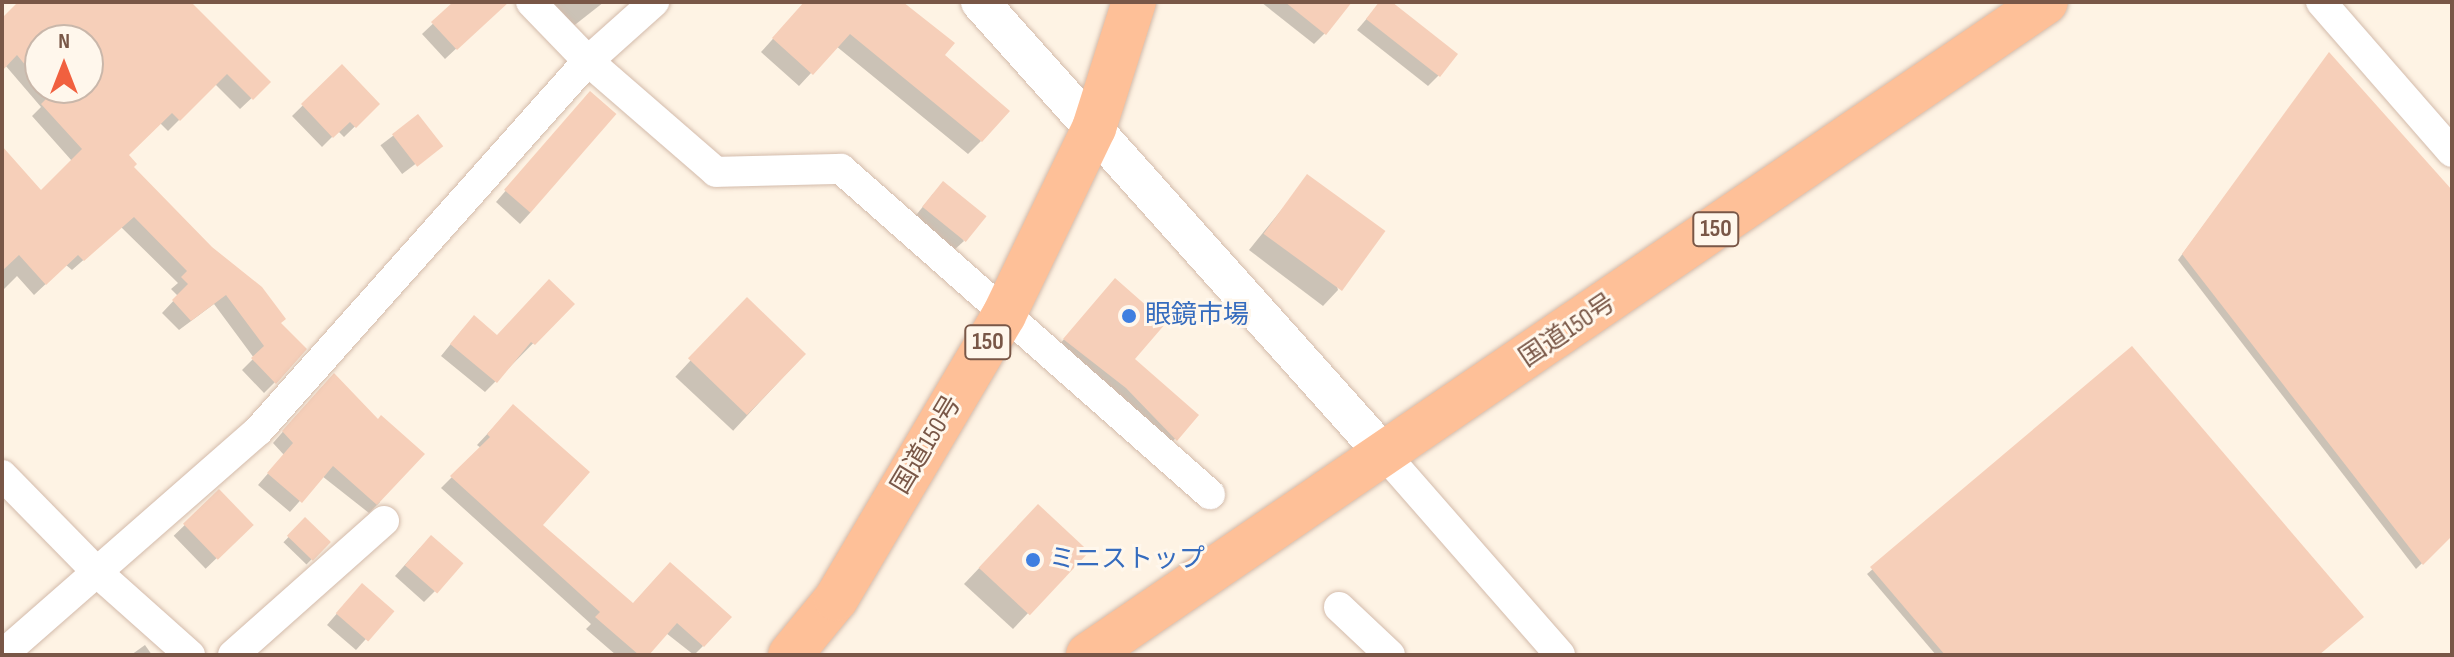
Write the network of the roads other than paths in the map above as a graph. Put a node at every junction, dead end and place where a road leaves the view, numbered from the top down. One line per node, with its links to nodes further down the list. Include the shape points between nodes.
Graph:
1 (531, 2): 7 (street)
2 (654, 2): 7 (street)
3 (980, 2): 8 (street)
4 (1134, 2): 8 (highway, 国道150号 / 150)
5 (2046, 2): 11 (highway, 国道150号 / 150)
6 (2321, 2): 9 (street)
7 (588, 61): 10 (street, via 716,172 841,169); 15 (street, via 258,431)
8 (1094, 128): 10 (highway, 国道150号 / 150); 11 (street)
9 (2452, 152)
10 (1004, 315): 13 (street); 20 (highway, 国道150号 / 150, via 836,599)
11 (1386, 456): 21 (highway, 国道150号 / 150); 23 (street)
12 (2, 475): 15 (street)
13 (1210, 494)
14 (384, 521): 19 (street)
15 (99, 574): 17 (street); 18 (street)
16 (1339, 607): 22 (street)
17 (2, 655)
18 (190, 655)
19 (233, 655)
20 (790, 655)
21 (1088, 655)
22 (1390, 655)
23 (1560, 655)

